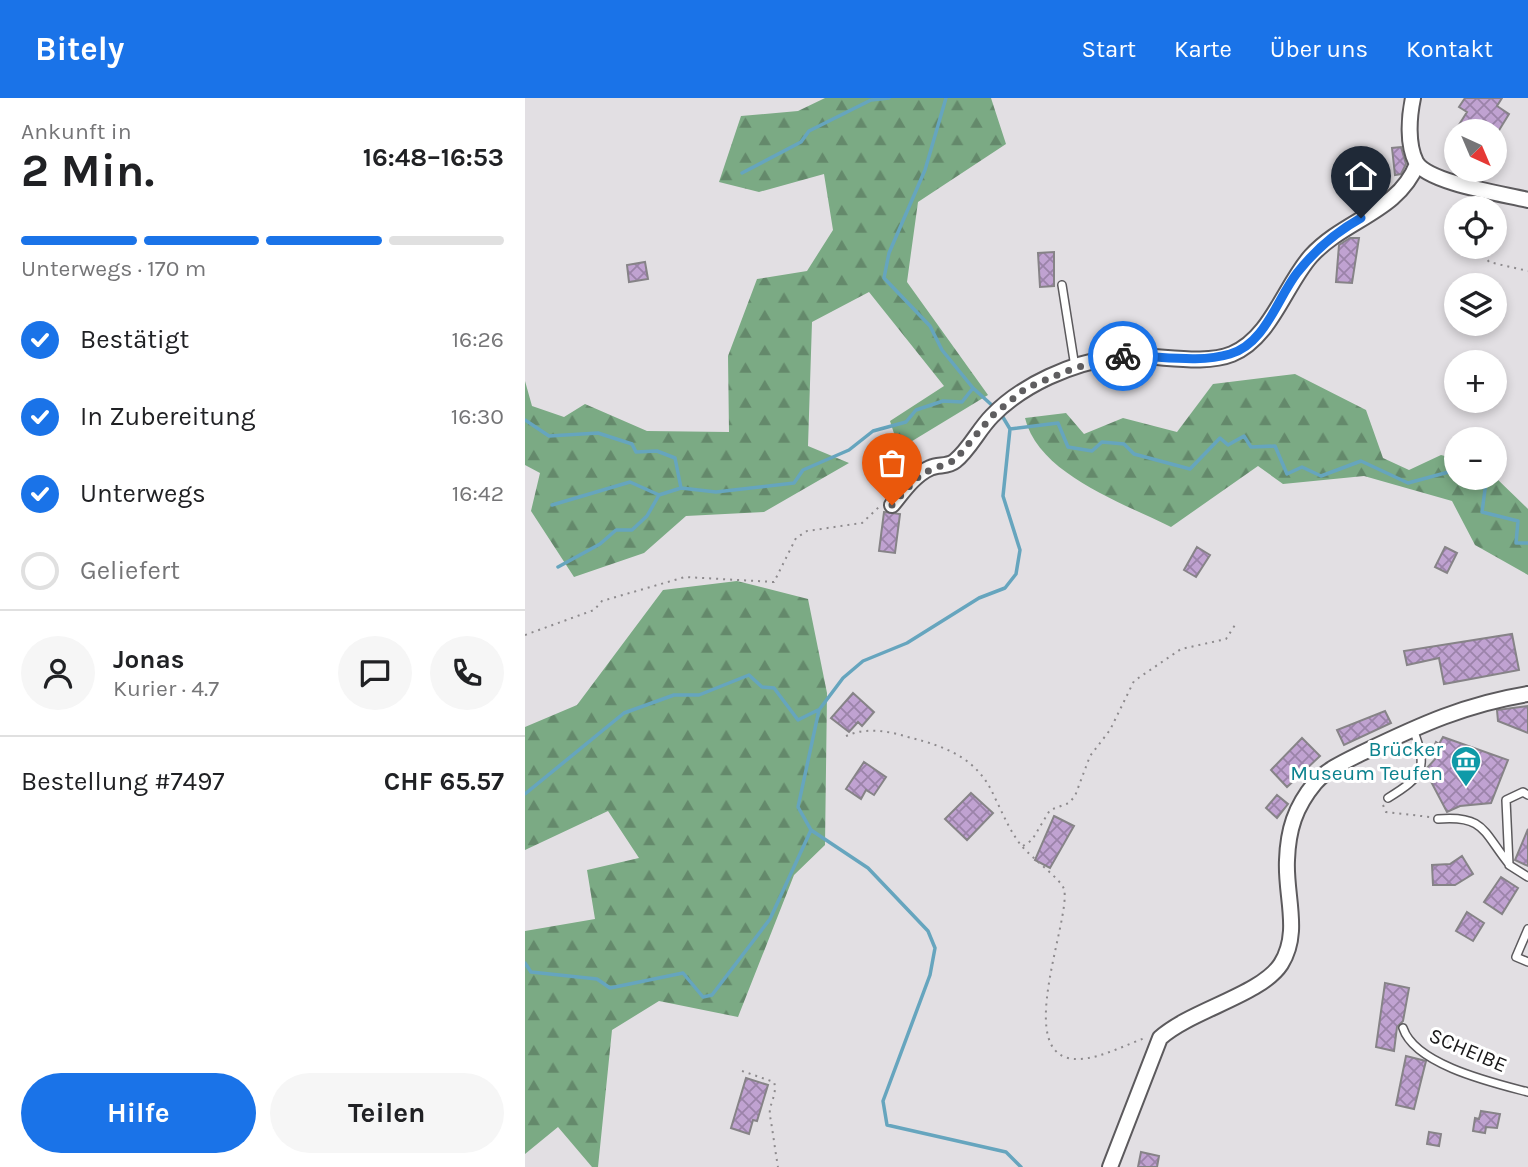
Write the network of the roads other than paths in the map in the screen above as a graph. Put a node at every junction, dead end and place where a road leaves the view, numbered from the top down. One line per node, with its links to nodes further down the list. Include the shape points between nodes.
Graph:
1 (1413, 98): 2 (street, via 1409,139)
2 (1417, 163): 3 (street, via 1431,175); 5 (street, via 1399,195 1342,229 1313,254 1252,341 1232,354 1116,357)
3 (1528, 200)
4 (1062, 285): 5 (lane)
5 (1075, 368): 6 (street, via 1005,402 955,460 921,474)
6 (892, 505)
7 (1528, 694): 8 (street, via 1469,706)
8 (1413, 728): 10 (lane, via 1424,759 1421,772); 18 (street, via 1340,764 1317,780 1299,806 1288,832 1292,934 1280,965 1264,981 1177,1023 1160,1038)
9 (1528, 795): 12 (lane, via 1523,792 1506,800)
10 (1388, 799)
11 (1438, 819): 12 (lane, via 1472,820 1483,827)
12 (1509, 864): 13 (lane)
13 (1528, 877)
14 (1528, 929): 15 (lane, via 1516,957)
15 (1528, 962)
16 (1403, 1028): 17 (lane, SCHEIBE, via 1425,1055)
17 (1528, 1091)
18 (1110, 1167)

